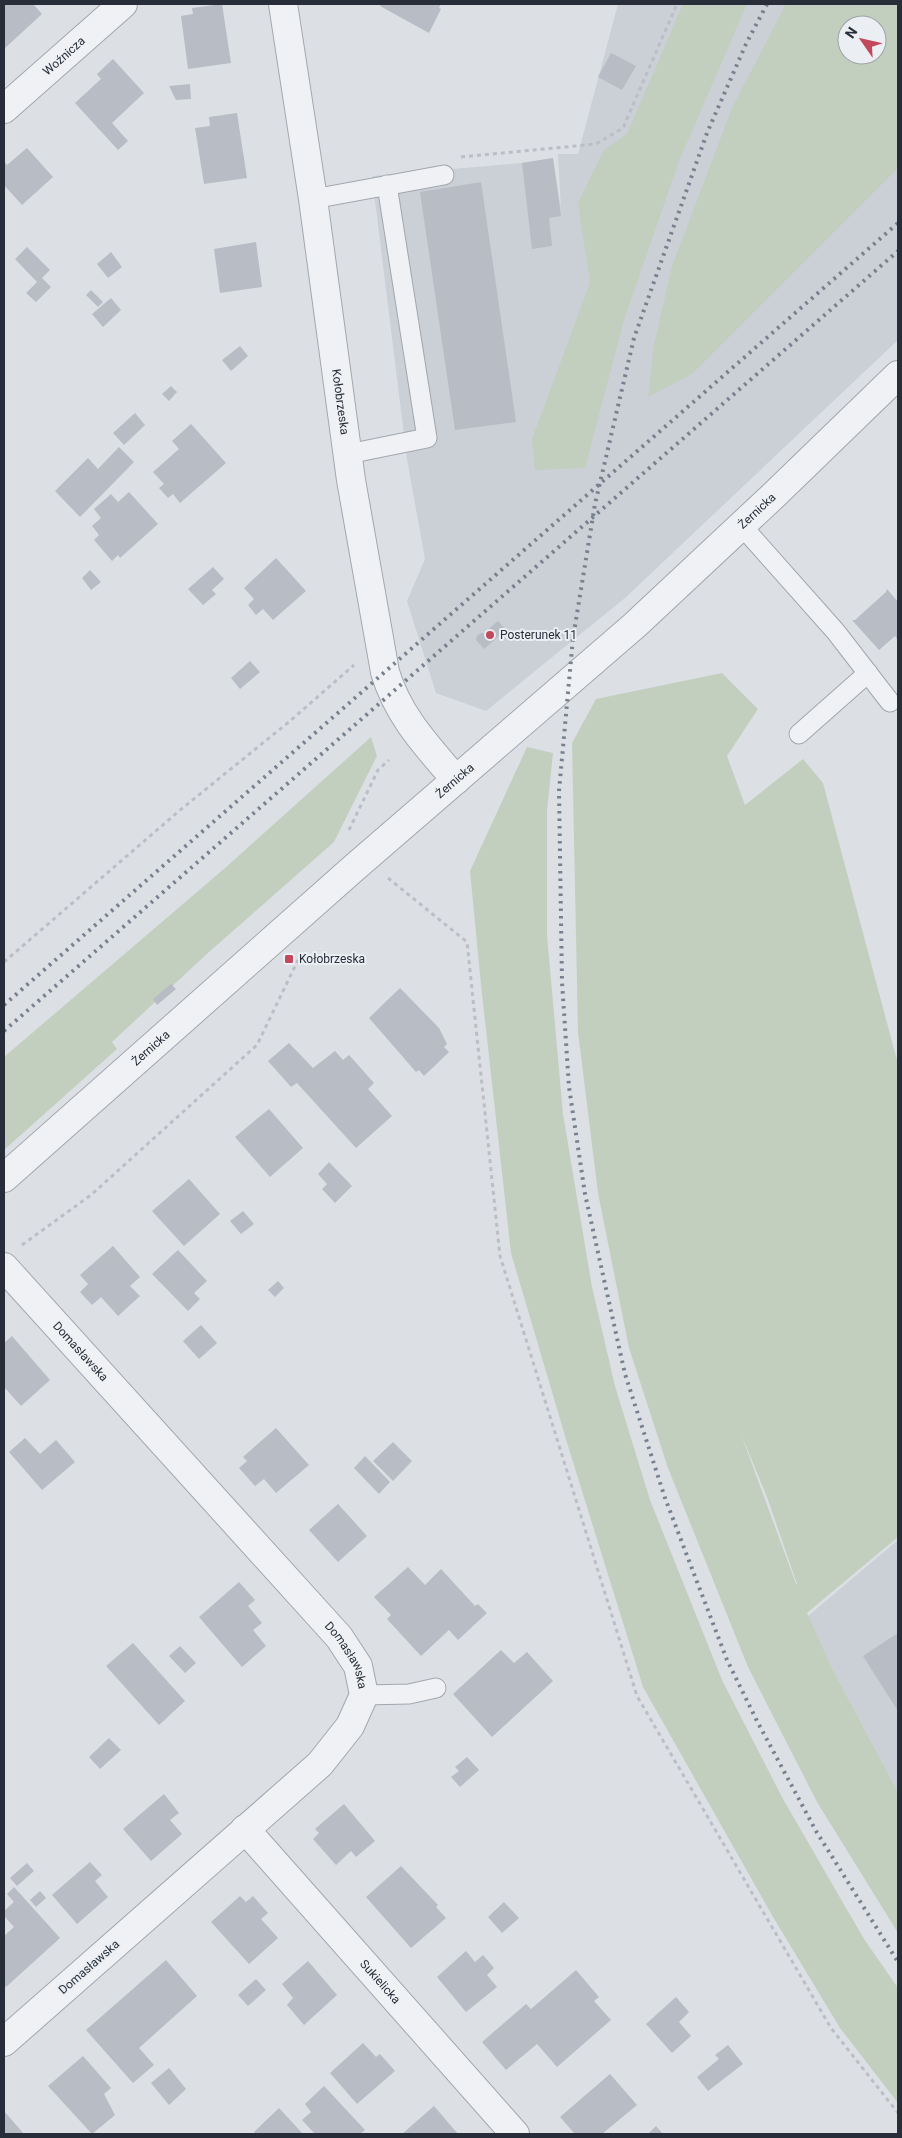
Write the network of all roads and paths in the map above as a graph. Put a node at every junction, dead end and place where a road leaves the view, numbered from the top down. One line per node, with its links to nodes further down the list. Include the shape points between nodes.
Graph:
1 (123, 4): 4 (street, Woźnicza)
2 (283, 4): 7 (street, Kołobrzeska)
3 (676, 4): 5 (path, via 622,128 596,144 462,156)
4 (4, 108)
5 (444, 175): 6 (lane)
6 (387, 185): 7 (lane); 9 (lane, via 426,438)
7 (313, 199): 9 (street, Kołobrzeska)
8 (898, 375): 10 (street, Żernicka)
9 (348, 454): 16 (street, Kołobrzeska, via 384,672 391,693 411,728)
10 (741, 525): 12 (lane); 16 (street, Żernicka, via 635,625)
11 (355, 664): 20 (path, via 179,810)
12 (868, 673): 13 (lane); 14 (lane)
13 (890, 702)
14 (800, 734)
15 (389, 760): 17 (path, via 378,770)
16 (456, 780): 21 (street, Żernicka)
17 (347, 834)
18 (382, 873): 27 (path, via 467,942 500,1256 637,1696 830,2028)
19 (302, 952): 22 (path, via 257,1045 91,1195)
20 (4, 962)
21 (4, 1178)
22 (9, 1258): 24 (street, Domasławska, via 338,1637 358,1666)
23 (436, 1688): 24 (lane, via 408,1694)
24 (364, 1695): 25 (street, Domasławska, via 350,1726 320,1764)
25 (245, 1829): 26 (street, Domasławska); 28 (street, Sukielicka)
26 (4, 2042)
27 (898, 2113)
28 (515, 2134)

